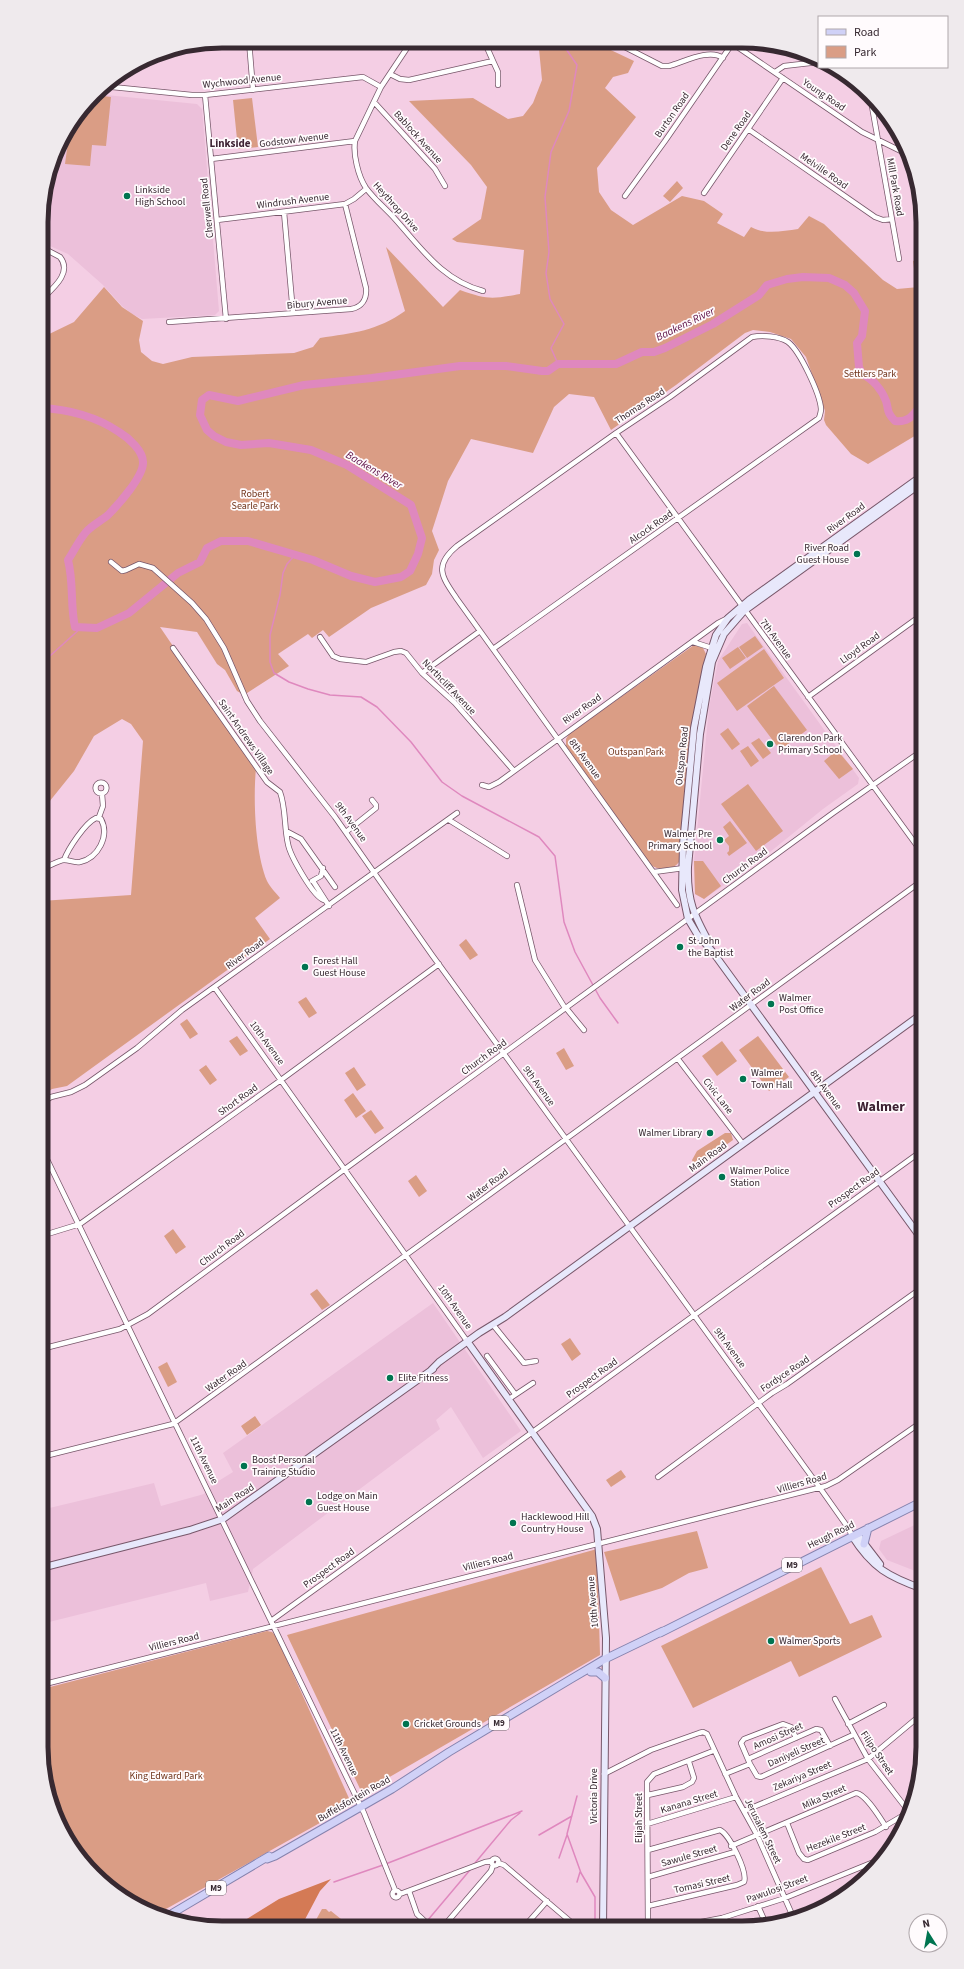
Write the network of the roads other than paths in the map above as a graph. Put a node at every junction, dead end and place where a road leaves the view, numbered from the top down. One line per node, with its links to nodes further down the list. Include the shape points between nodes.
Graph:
1 (250, 48): 16 (street)
2 (407, 48): 11 (street)
3 (488, 48): 8 (street)
4 (627, 48): 7 (street, via 662,66 710,54 717,54)
5 (729, 48): 7 (street, Burton Road)
6 (738, 48): 10 (street, Young Road)
7 (723, 58): 28 (street, Burton Road)
8 (494, 61): 11 (street, via 409,80); 13 (street)
9 (812, 63): 10 (street, via 784,66)
10 (775, 72): 12 (street, Young Road)
11 (390, 74): 15 (street)
12 (783, 78): 20 (street, Dene Road); 21 (street, Young Road, via 862,132)
13 (498, 85)
14 (112, 87): 17 (street, Wychwood Avenue)
15 (381, 87): 16 (street, Wychwood Avenue, via 363,77); 18 (street)
16 (253, 90): 17 (street, Wychwood Avenue)
17 (205, 95): 24 (street, Cherwell Road)
18 (374, 102): 22 (street); 25 (street, Bablock Avenue, via 435,169)
19 (872, 106): 21 (street, Mill Park Road)
20 (748, 129): 27 (street, Dene Road); 31 (street, Melville Road, via 875,217 883,220)
21 (878, 139): 23 (street, Young Road); 31 (street, Mill Park Road)
22 (355, 141): 24 (street, Godstow Avenue); 26 (street, Heythrop Drive, via 356,158)
23 (901, 151)
24 (211, 159): 32 (street, Cherwell Road)
25 (445, 186)
26 (366, 189): 29 (street, Windrush Avenue); 35 (street, Heythrop Drive, via 441,270 464,285)
27 (704, 193)
28 (625, 196)
29 (345, 204): 30 (street, Windrush Avenue); 37 (street, Bibury Avenue, via 365,283 365,298 354,308)
30 (284, 212): 32 (street, Windrush Avenue); 37 (street)
31 (892, 219): 34 (street, Mill Park Road)
32 (217, 220): 38 (street, Cherwell Road)
33 (48, 251): 36 (street, via 60,257 65,269 62,277)
34 (899, 259)
35 (483, 291)
36 (48, 292)
37 (293, 314): 38 (street, Bibury Avenue)
38 (226, 319): 39 (street, Bibury Avenue)
39 (169, 322)
40 (819, 418): 41 (street, Thomas Road, via 821,408 816,392 794,348 786,341 767,336 754,336); 43 (street, Alcock Road)
41 (616, 433): 43 (street, 7th Avenue); 45 (street, Thomas Road, via 457,546 448,553)
42 (916, 483): 46 (main road, River Road)
43 (679, 518): 46 (street, 7th Avenue); 53 (street, Alcock Road)
44 (111, 562): 70 (street, 9th Avenue, via 124,571 139,564 146,564 197,607 224,648 252,709)
45 (441, 564): 49 (street, 8th Avenue, via 444,580)
46 (743, 608): 47 (main road, Outspan Road); 54 (main road, Outspan Road); 56 (street, 7th Avenue)
47 (728, 618): 51 (street, River Road); 54 (main road, Outspan Road, via 716,635)
48 (916, 619): 56 (street, Lloyd Road)
49 (480, 631): 53 (street, 8th Avenue); 55 (street)
50 (320, 637): 55 (street, Northcliff Avenue, via 338,659 366,662 402,651)
51 (693, 642): 54 (street); 57 (street, River Road)
52 (173, 648): 69 (street, Saint Andrews Village, via 267,782 280,792)
53 (493, 649): 58 (street, 8th Avenue)
54 (713, 649): 76 (main road, Outspan Road, via 701,689 695,723)
55 (422, 673): 61 (street, Northcliff Avenue, via 455,703)
56 (808, 697): 63 (street, 7th Avenue)
57 (568, 731): 58 (street, River Road); 59 (street)
58 (558, 738): 59 (street, 8th Avenue); 61 (street, River Road)
59 (563, 745): 78 (street, 8th Avenue)
60 (916, 755): 63 (street, Church Road)
61 (514, 771): 62 (street, River Road, via 493,786)
62 (482, 785)
63 (872, 786): 71 (street, 7th Avenue); 87 (street, Church Road)
64 (102, 794): 67 (street, via 103,806)
65 (372, 800): 70 (street, via 376,808)
66 (457, 813): 68 (street, River Road)
67 (99, 817): 73 (street, via 87,826 70,847); 73 (street, via 103,823 104,834 97,852 83,861)
68 (449, 820): 72 (street); 77 (street, River Road)
69 (286, 831): 75 (street, via 301,838); 79 (street, Saint Andrews Village, via 289,848)
70 (346, 832): 77 (street, 9th Avenue)
71 (916, 845)
72 (507, 856)
73 (64, 860): 74 (street)
74 (48, 866)
75 (323, 868): 80 (street, via 321,876); 83 (street)
76 (685, 868): 78 (street); 87 (main road, Outspan Road, via 689,898); 88 (main road, Outspan Road, via 682,894)
77 (375, 872): 86 (street, River Road); 90 (street, 9th Avenue)
78 (654, 872): 85 (street, 8th Avenue)
79 (306, 880): 80 (street); 84 (street, Saint Andrews Village, via 320,899)
80 (314, 881): 84 (street, Saint Andrews Village, via 324,895)
81 (517, 885): 93 (street, via 535,960)
82 (916, 885): 92 (street, Water Road)
83 (335, 887)
84 (324, 900): 86 (street, Saint Andrews Village)
85 (677, 905)
86 (329, 906): 91 (street, River Road)
87 (695, 915): 88 (street, Church Road); 89 (main road, 8th Avenue)
88 (688, 919): 89 (main road, 8th Avenue); 93 (street, Church Road)
89 (712, 951): 92 (main road, 8th Avenue)
90 (438, 964): 96 (street, 9th Avenue); 98 (street, Short Road)
91 (215, 988): 98 (street, 10th Avenue); 100 (street, River Road, via 178,1013 137,1048 85,1085)
92 (752, 1004): 97 (street, Water Road); 99 (main road, 8th Avenue)
93 (566, 1008): 95 (street); 96 (street, Church Road)
94 (916, 1018): 99 (main road, Main Road)
95 (584, 1030)
96 (503, 1053): 101 (street, 9th Avenue); 105 (street, Church Road)
97 (678, 1059): 101 (street, Water Road); 102 (street, Civic Lane)
98 (282, 1080): 105 (street, 10th Avenue); 107 (street, Short Road)
99 (814, 1091): 102 (main road, Main Road); 106 (main road, 8th Avenue)
100 (48, 1099)
101 (566, 1140): 108 (street, 9th Avenue); 111 (street, Water Road)
102 (743, 1144): 108 (main road, Main Road)
103 (916, 1155): 106 (street, Prospect Road)
104 (48, 1161): 107 (street, 11th Avenue)
105 (345, 1168): 111 (street, 10th Avenue); 115 (street, Church Road, via 160,1306)
106 (879, 1181): 109 (main road, 8th Avenue); 113 (street, Prospect Road)
107 (80, 1224): 110 (street, Short Road); 115 (street, 11th Avenue)
108 (629, 1226): 113 (street, 9th Avenue); 114 (main road, Main Road)
109 (916, 1231)
110 (48, 1234)
111 (406, 1256): 117 (street, 10th Avenue); 125 (street, Water Road)
112 (916, 1292): 124 (street, Fordyce Road)
113 (694, 1316): 124 (street, 9th Avenue); 127 (street, Prospect Road)
114 (505, 1317): 116 (main road, Main Road); 117 (main road, Main Road)
115 (129, 1326): 118 (street, Church Road); 125 (street, 11th Avenue)
116 (494, 1326): 117 (main road, Main Road); 120 (street, via 524,1363)
117 (468, 1343): 123 (main road, 10th Avenue); 132 (main road, Main Road)
118 (48, 1347)
119 (487, 1356): 122 (street)
120 (536, 1361)
121 (532, 1383): 122 (street)
122 (515, 1394): 123 (street)
123 (509, 1399): 127 (main road, 10th Avenue)
124 (758, 1403): 129 (street, Fordyce Road); 130 (street, 9th Avenue)
125 (175, 1422): 128 (street, Water Road, via 158,1429); 132 (street, 11th Avenue)
126 (916, 1426): 130 (street, Villiers Road, via 838,1480)
127 (532, 1432): 135 (main road, 10th Avenue, via 594,1520); 140 (street, Prospect Road)
128 (48, 1456)
129 (658, 1477)
130 (820, 1488): 134 (street, 9th Avenue); 135 (street, Villiers Road)
131 (916, 1504): 133 (main road, Heugh Road / M9)
132 (223, 1519): 137 (main road, Main Road, via 190,1530); 140 (street, 11th Avenue)
133 (868, 1528): 134 (main road, Heugh Road / M9); 136 (main road)
134 (854, 1535): 136 (main road, 9th Avenue); 138 (main road, 9th Avenue, via 876,1566); 141 (main road, Heugh Road / M9)
135 (598, 1544): 140 (street, Villiers Road); 141 (main road, 10th Avenue, via 604,1606)
136 (864, 1544): 138 (main road, 9th Avenue, via 878,1563)
137 (48, 1566)
138 (901, 1581): 139 (main road, 9th Avenue)
139 (916, 1586)
140 (272, 1623): 144 (street, Villiers Road); 162 (street, 11th Avenue)
141 (605, 1662): 142 (main road, Buffelsfontein Road / M9); 143 (main road, Victoria Drive); 145 (main road, Buffelsfontein Road / M9)
142 (591, 1672): 143 (main road, via 598,1672); 145 (main road, Buffelsfontein Road / M9)
143 (605, 1678): 158 (main road, Victoria Drive)
144 (48, 1683)
145 (549, 1694): 162 (main road, Buffelsfontein Road / M9, via 449,1752 392,1789)
146 (835, 1699): 149 (street, Filipo Street)
147 (884, 1706): 149 (street)
148 (916, 1719): 155 (street, Zekariya Street)
149 (848, 1724): 150 (street, Filipo Street)
150 (853, 1735): 152 (street, Daniyeli Street); 155 (street, Filipo Street)
151 (796, 1738): 152 (street, Amosi Street, via 819,1729); 154 (street, Amosi Street); 154 (street, Daniyeli Street, via 791,1727 783,1724 744,1739 741,1743)
152 (830, 1746): 157 (street, Daniyeli Street, via 761,1777)
153 (713, 1751): 156 (street, Elijah Street); 158 (street, Jerusalem Street, via 707,1734 701,1732 651,1750); 159 (street, Jerusalem Street)
154 (748, 1759): 157 (street, Daniyeli Street)
155 (868, 1759): 163 (street, Filipo Street); 164 (street, Zekariya Street)
156 (689, 1762): 160 (street, Elijah Street, via 651,1776 648,1782); 160 (street, via 694,1778 692,1782 683,1787)
157 (750, 1764): 159 (street)
158 (604, 1774): 189 (main road, Victoria Drive)
159 (725, 1774): 161 (street, Jerusalem Street)
160 (648, 1795): 167 (street, Elijah Street)
161 (736, 1797): 164 (street, Jerusalem Street); 167 (street, Kanana Street)
162 (360, 1805): 176 (street, 11th Avenue, via 385,1864 394,1890 392,1894 398,1897); 181 (main road, Buffelsfontein Road / M9)
163 (905, 1807)
164 (744, 1811): 169 (street, Jerusalem Street)
165 (902, 1817): 168 (street, Hezekile Street)
166 (787, 1823): 168 (street, Mika Street, via 858,1793); 168 (street, Hezekile Street, via 800,1853 808,1860); 169 (street, Mika Street)
167 (647, 1824): 171 (street, Elijah Street)
168 (886, 1827)
169 (757, 1835): 170 (street, Sawule Street); 177 (street, Jerusalem Street)
170 (731, 1846): 171 (street, Tomasi Street, via 724,1832 716,1830); 172 (street, Tomasi Street)
171 (648, 1850): 175 (street, Elijah Street)
172 (735, 1852): 175 (street, Sawule Street); 179 (street, Tomasi Street, via 746,1878 741,1884)
173 (873, 1862): 177 (street, Pawulosi Street)
174 (494, 1863): 176 (street, via 485,1862); 178 (street, via 504,1865); 186 (street, via 492,1870)
175 (648, 1877): 179 (street, Elijah Street)
176 (409, 1891): 185 (street, via 418,1914)
177 (785, 1898): 180 (street, Pawulosi Street); 182 (street, Jerusalem Street)
178 (546, 1901): 187 (street); 188 (street)
179 (648, 1906): 190 (street, Elijah Street)
180 (758, 1906): 183 (street, Pawulosi Street); 184 (street)
181 (172, 1914)
182 (791, 1914)
183 (722, 1918): 191 (street, Pawulosi Street); 192 (street)
184 (764, 1920)
185 (425, 1921)
186 (448, 1921)
187 (529, 1921)
188 (570, 1921)
189 (603, 1921)
190 (648, 1921)
191 (706, 1921)
192 (722, 1921)

